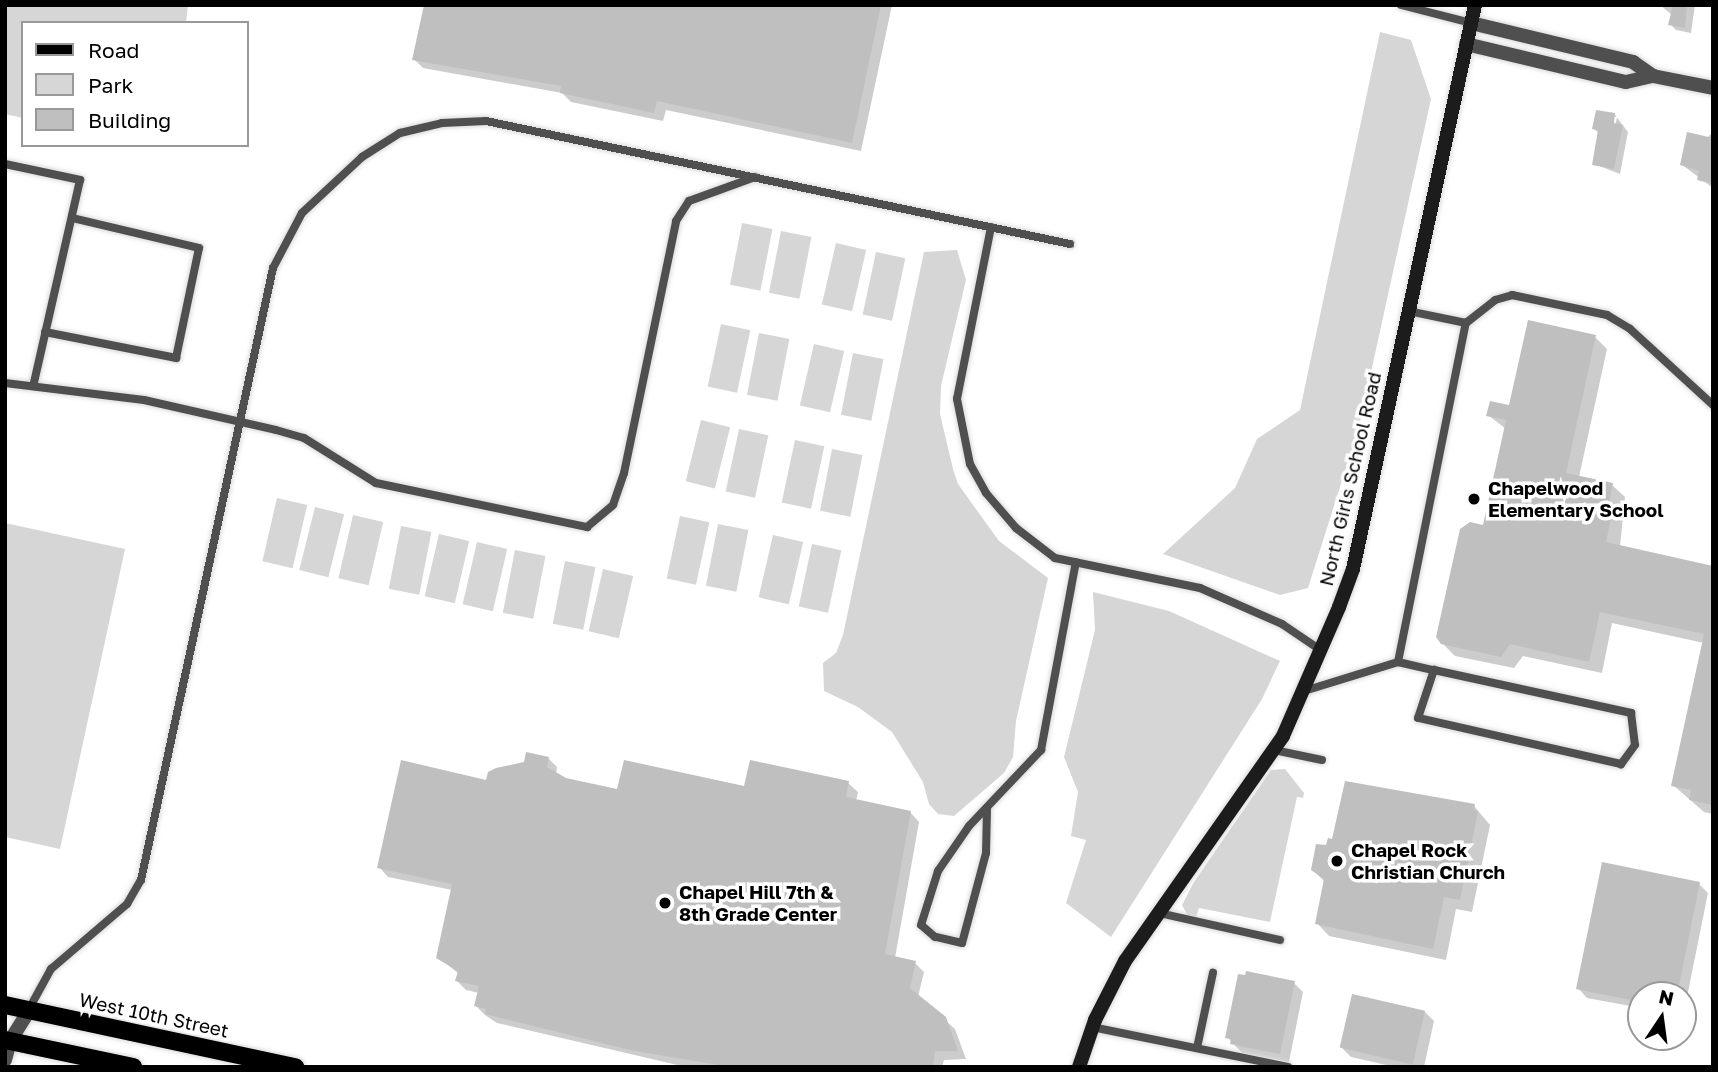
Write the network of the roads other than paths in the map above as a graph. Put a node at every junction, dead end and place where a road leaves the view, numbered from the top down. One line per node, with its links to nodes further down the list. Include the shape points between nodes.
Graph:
1 (1401, 5): 3 (lane)
2 (1475, 5): 3 (main road, North Girls School Road)
3 (1471, 23): 4 (main road, North Girls School Road); 5 (street, via 1633,62)
4 (1466, 44): 5 (street, via 1626,82); 12 (main road, North Girls School Road)
5 (1653, 76): 6 (street)
6 (1713, 88)
7 (5, 164): 9 (lane, via 80,180)
8 (755, 177): 10 (lane); 18 (lane, via 486,121 400,133 344,171 302,213 273,268); 18 (lane, via 689,201 676,221 624,473 613,505 587,527 376,483 304,438)
9 (72, 218): 14 (lane); 14 (lane, via 200,248 176,358)
10 (991, 227): 11 (lane); 19 (lane, via 957,399 960,427 975,474 1016,528 1055,558)
11 (1070, 244)
12 (1408, 311): 13 (lane); 20 (main road, North Girls School Road, via 1353,569)
13 (1466, 323): 17 (lane, via 1495,300 1512,295 1607,315 1630,328); 21 (lane)
14 (45, 332): 16 (lane)
15 (5, 383): 16 (lane)
16 (34, 383): 18 (lane, via 144,400)
17 (1713, 405)
18 (240, 422): 31 (lane, via 141,880 127,904 51,969)
19 (1076, 562): 20 (lane, via 1200,588 1282,624); 26 (lane, via 1041,750)
20 (1322, 651): 23 (main road, North Girls School Road)
21 (1398, 663): 22 (lane); 23 (lane)
22 (1434, 670): 22 (lane, via 1631,713 1635,745 1621,764 1418,718)
23 (1304, 691): 24 (main road, North Girls School Road)
24 (1275, 750): 25 (lane); 27 (main road, North Girls School Road)
25 (1322, 760)
26 (987, 809): 26 (lane, via 938,870 921,925 935,937 962,943 986,853)
27 (1159, 914): 28 (lane); 32 (main road, North Girls School Road, via 1116,975)
28 (1280, 940)
29 (1213, 973): 34 (lane)
30 (5, 1005): 31 (main road, West 10th Street)
31 (29, 1010): 33 (street); 38 (main road, West 10th Street)
32 (1092, 1027): 34 (lane); 39 (main road, North Girls School Road)
33 (7, 1041): 35 (street); 36 (main road)
34 (1197, 1048): 40 (lane)
35 (5, 1060)
36 (83, 1062): 37 (main road)
37 (133, 1067)
38 (295, 1067)
39 (1079, 1067)
40 (1288, 1067)

